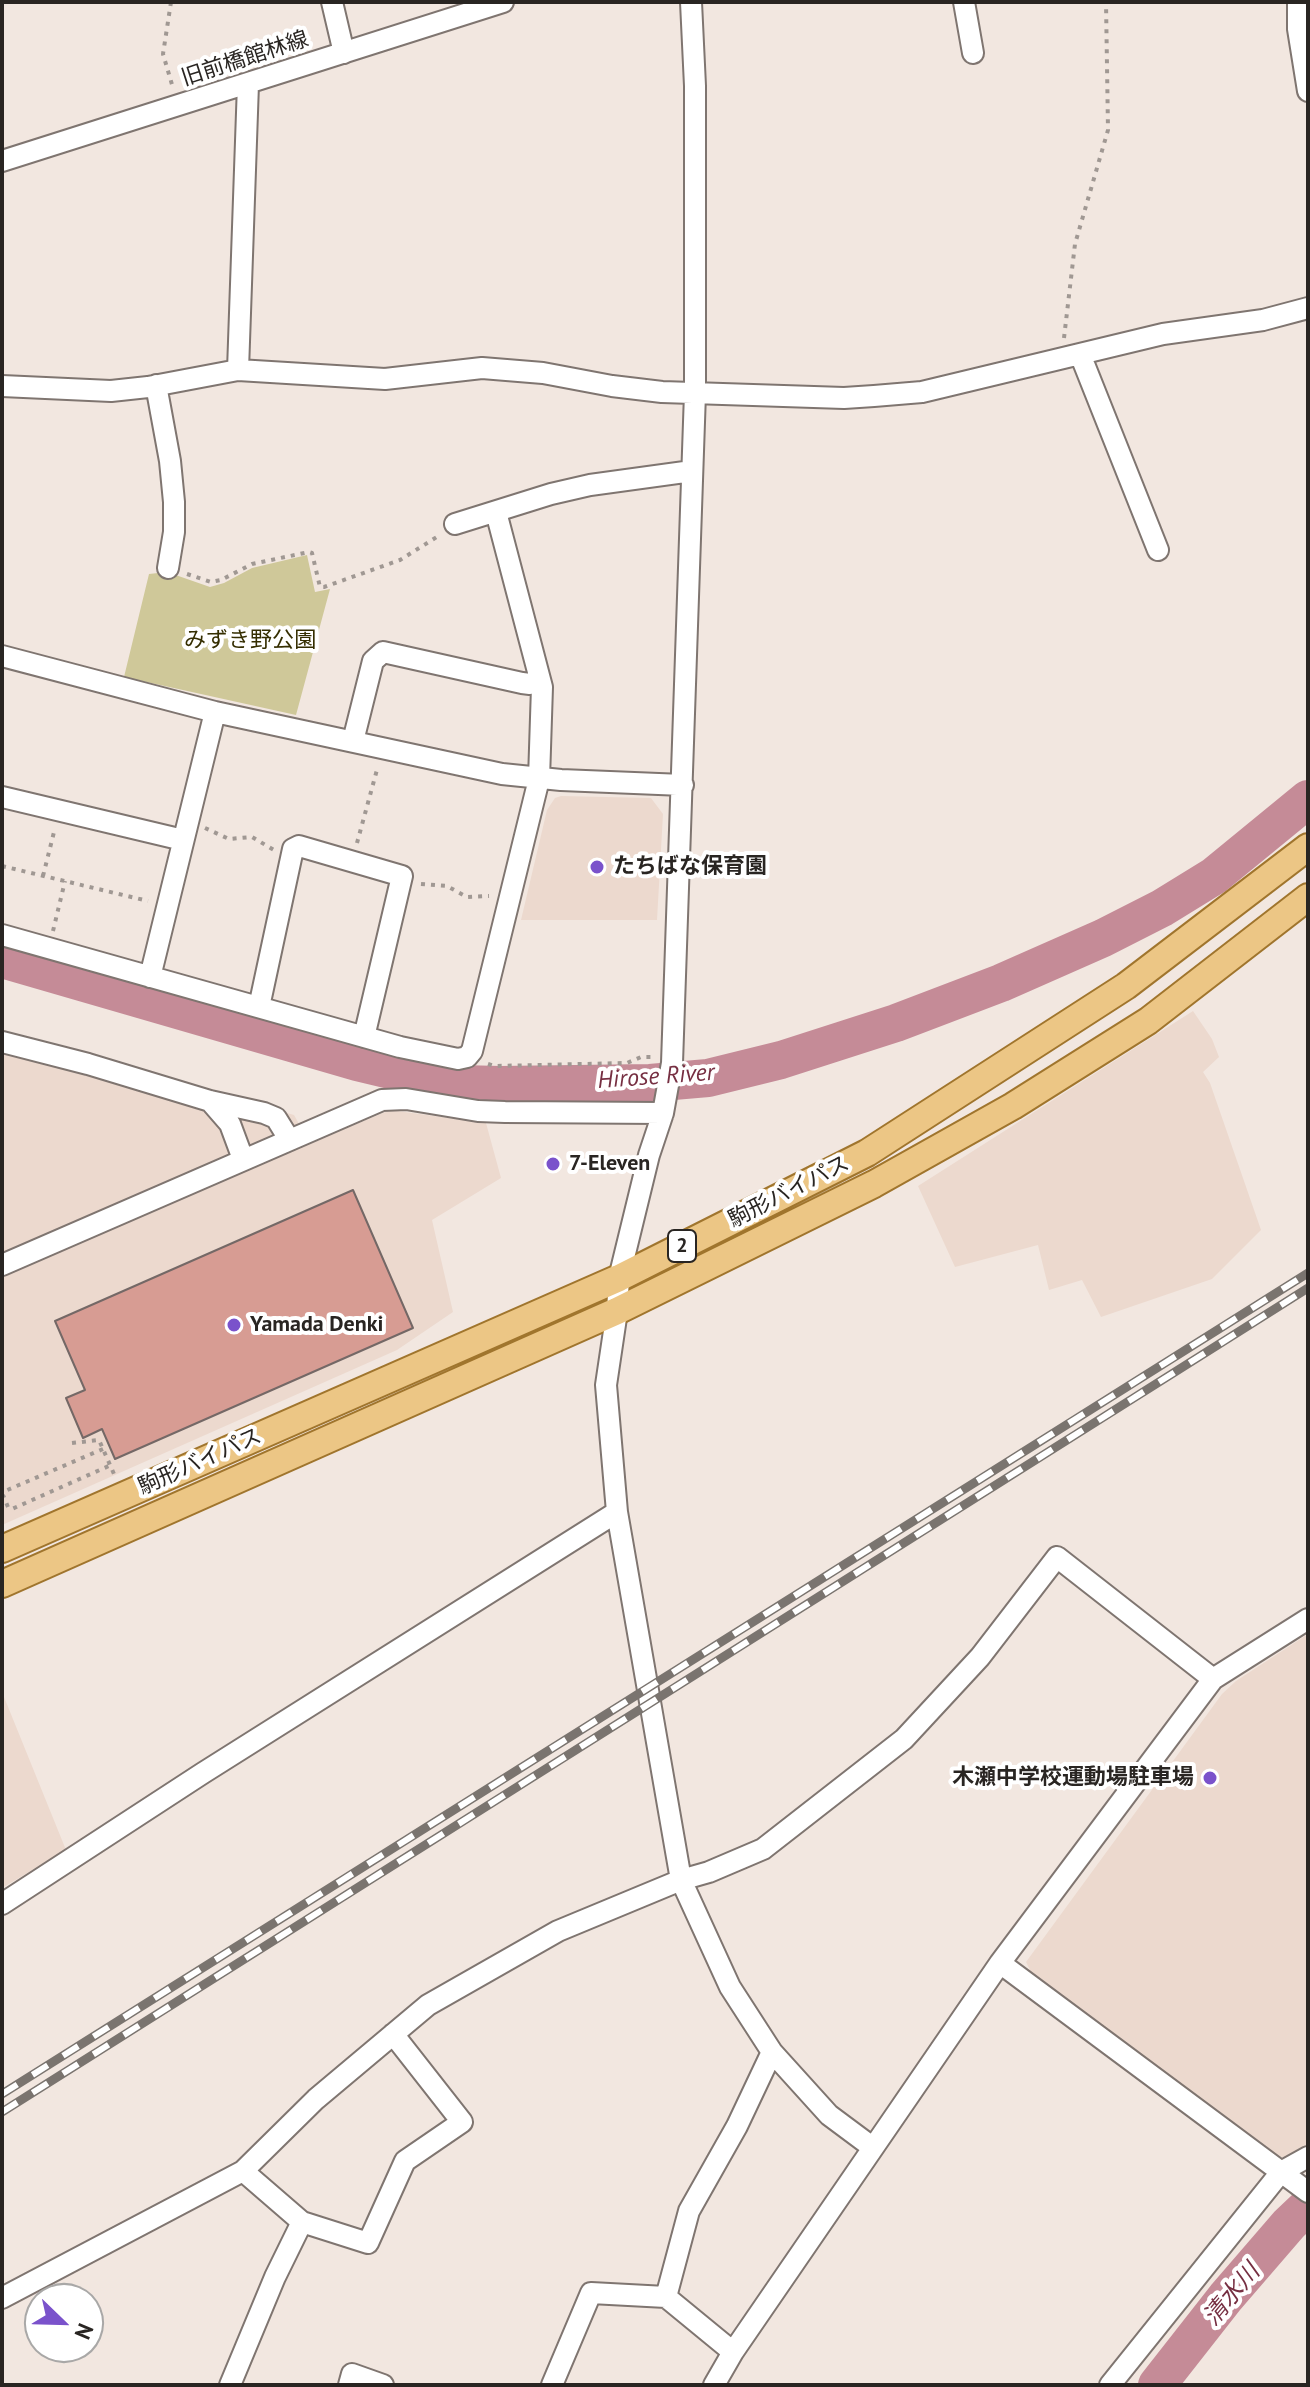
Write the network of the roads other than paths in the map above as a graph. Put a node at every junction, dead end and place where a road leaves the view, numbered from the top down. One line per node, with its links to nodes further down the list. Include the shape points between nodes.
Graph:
1 (332, 2): 6 (street)
2 (503, 2): 6 (street, 旧前橋館林線)
3 (691, 2): 16 (street)
4 (964, 2): 7 (street)
5 (1298, 2): 9 (street)
6 (344, 53): 8 (street, 旧前橋館林線)
7 (973, 53)
8 (248, 84): 10 (street, 旧前橋館林線); 13 (street)
9 (1308, 91)
10 (2, 161)
11 (1308, 308): 12 (street)
12 (1071, 356): 16 (street, via 922,392 844,398); 20 (street)
13 (238, 370): 14 (street); 16 (street, via 385,379 482,368)
14 (156, 385): 15 (street, via 111,391); 21 (street, via 174,502)
15 (2, 386)
16 (695, 393): 17 (street)
17 (692, 471): 18 (street, via 590,485); 27 (street)
18 (496, 512): 19 (street); 23 (street)
19 (455, 524)
20 (1158, 550)
21 (168, 568)
22 (2, 656): 24 (street)
23 (540, 681): 25 (street, via 522,683 383,652 373,661); 26 (street)
24 (215, 712): 25 (street); 29 (street)
25 (353, 741): 26 (street)
26 (539, 779): 27 (street); 35 (street, via 472,1051 458,1059)
27 (683, 785): 38 (street, via 672,1059)
28 (2, 797): 29 (street)
29 (183, 840): 33 (street)
30 (1308, 847): 42 (main road, 駒形バイパス / 2, via 1126,986 867,1153)
31 (1308, 897): 43 (main road, 駒形バイパス / 2, via 1148,1021 1013,1106 874,1184)
32 (2, 935): 33 (street)
33 (150, 977): 34 (street)
34 (259, 1007): 35 (street); 35 (street, via 293,849 299,846 352,861 402,876)
35 (364, 1037)
36 (2, 1042): 37 (street)
37 (210, 1101): 39 (street, via 276,1118); 40 (street, via 230,1124)
38 (663, 1106): 39 (street, via 478,1111 382,1100); 42 (street)
39 (289, 1139): 40 (street)
40 (243, 1159): 41 (street)
41 (2, 1265)
42 (619, 1278): 43 (street); 45 (main road, 駒形バイパス / 2)
43 (617, 1311): 44 (street, via 606,1385); 46 (main road, 駒形バイパス / 2)
44 (617, 1512): 49 (street); 50 (street)
45 (2, 1549)
46 (2, 1584)
47 (1308, 1619): 48 (street)
48 (1213, 1679): 49 (street, via 1057,1557 980,1657 904,1739 763,1849); 51 (street)
49 (681, 1880): 52 (street, via 558,1931 428,2005); 53 (street, via 730,1987)
50 (2, 1904)
51 (1000, 1963): 54 (street); 57 (street)
52 (393, 2034): 56 (street); 59 (street, via 462,2122 405,2161 368,2243)
53 (772, 2052): 54 (street, via 829,2115); 60 (street, via 689,2211)
54 (872, 2147): 62 (street)
55 (1308, 2157): 57 (street)
56 (243, 2171): 59 (street); 61 (street)
57 (1281, 2172): 58 (street); 68 (street)
58 (1308, 2192)
59 (302, 2222): 63 (street)
60 (666, 2297): 62 (street); 66 (street, via 591,2293)
61 (2, 2298)
62 (733, 2352): 67 (street)
63 (230, 2385)
64 (349, 2385): 65 (street, via 352,2374)
65 (383, 2385)
66 (552, 2385)
67 (714, 2385)
68 (1110, 2385)

